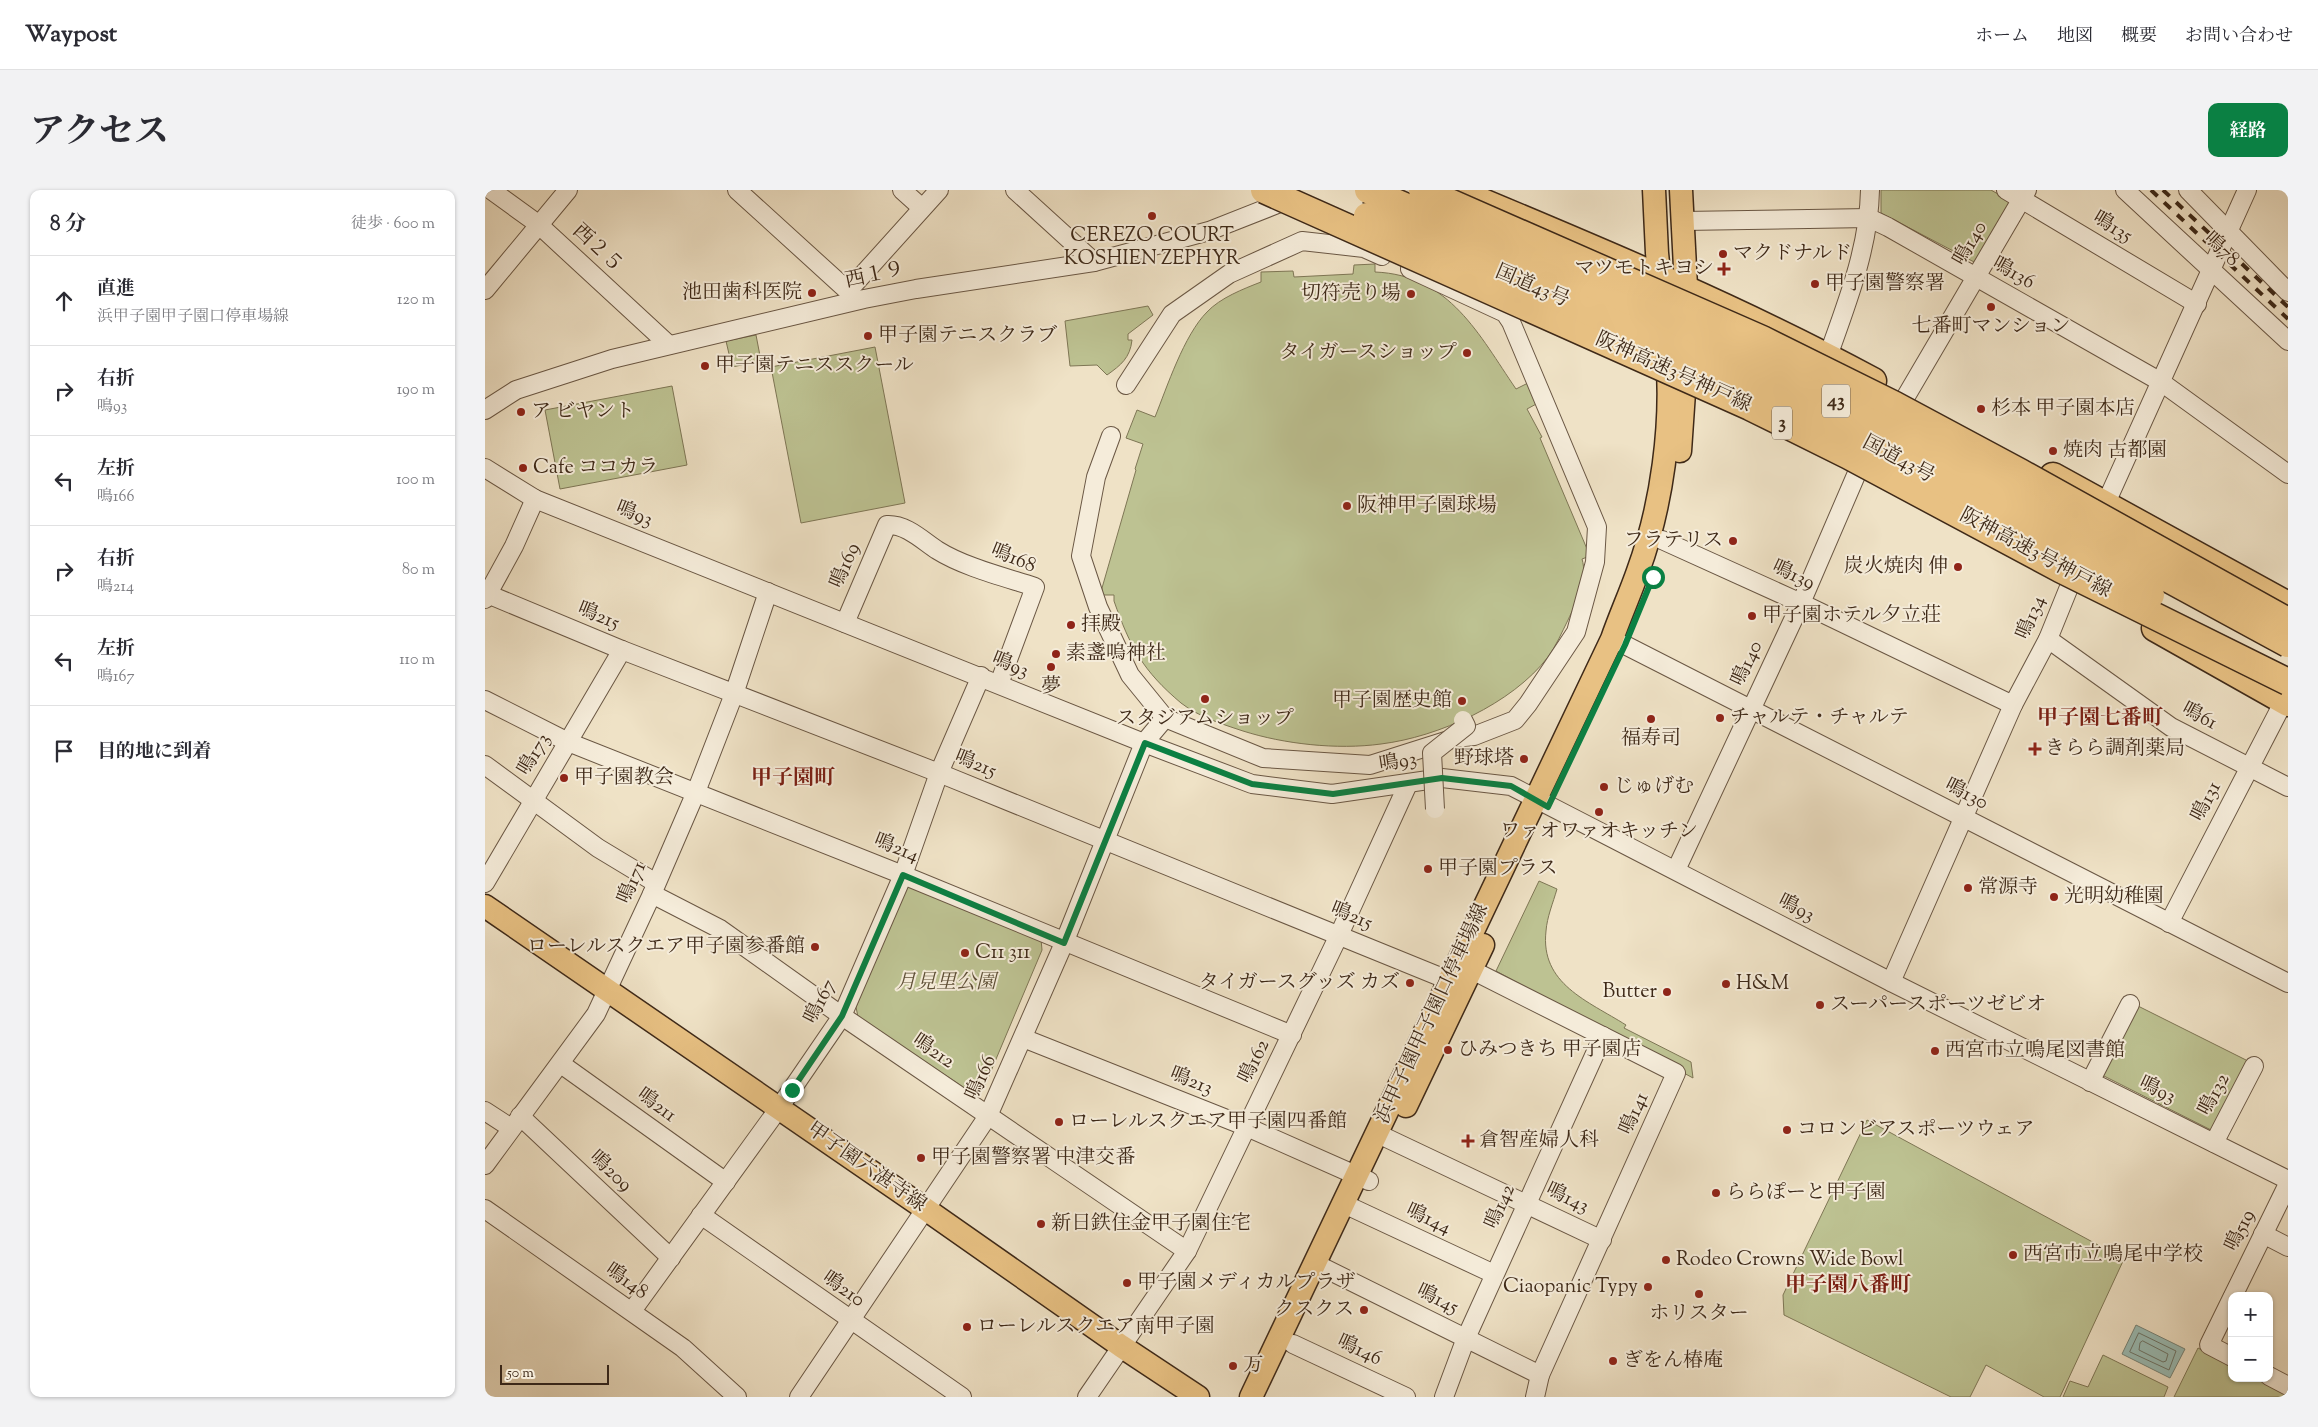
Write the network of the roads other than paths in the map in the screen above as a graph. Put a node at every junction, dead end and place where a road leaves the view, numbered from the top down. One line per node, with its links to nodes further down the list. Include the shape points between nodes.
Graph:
1 (491, 190): 24 (street, 西２５)
2 (568, 190): 24 (street)
3 (737, 190): 33 (street)
4 (902, 190): 21 (street)
5 (939, 190): 21 (street)
6 (1015, 190): 26 (street)
7 (1248, 190): 19 (highway)
8 (1305, 190): 62 (highway, 国道43号 / 43, bridge, via 1666,344 1883,451)
9 (1368, 190): 59 (highway, 国道43号 / 43, bridge, via 1669,322 1885,425)
10 (1422, 190): 56 (highway, bridge, via 1762,340 1895,405)
11 (1453, 190): 29 (highway)
12 (1654, 190): 29 (main road, 浜甲子園甲子園口停車場線)
13 (1681, 190): 23 (main road, 浜甲子園甲子園口停車場線)
14 (1869, 190): 22 (street)
15 (2006, 190): 20 (street, 鳴135)
16 (2125, 190): 27 (street, 鳴78)
17 (2188, 190): 25 (street)
18 (2247, 190): 25 (street, 鳴134)
19 (1277, 194): 26 (street, 西１９, via 1209,231); 38 (highway); 66 (highway, 阪神高速3号神戸線 / 3, bridge, via 1847,454)
20 (2025, 195): 28 (street, 鳴140); 34 (street, 鳴135)
21 (923, 208): 33 (street)
22 (1869, 218): 23 (street, 鳴136); 28 (street, 鳴136); 37 (street, via 1849,298)
23 (1683, 221): 31 (main road, 浜甲子園甲子園口停車場線)
24 (538, 224): 30 (street); 36 (street, 西２５)
25 (2228, 229): 27 (street, 鳴134); 32 (street)
26 (1094, 262): 33 (street, 西１９)
27 (2211, 270): 34 (street, 鳴134); 35 (street, 鳴78)
28 (1976, 278): 39 (street, 鳴136); 41 (street, 鳴140)
29 (1660, 279): 31 (highway); 38 (main road, 浜甲子園甲子園口停車場線)
30 (485, 290)
31 (1687, 291): 37 (highway); 38 (main road, 浜甲子園甲子園口停車場線)
32 (2288, 292)
33 (847, 297): 36 (street, 西１９)
34 (2197, 304): 39 (street, 鳴134)
35 (2288, 342)
36 (669, 345): 42 (street, 西１９, via 538,382 516,390)
37 (1828, 356): 41 (highway)
38 (1677, 381): 44 (highway); 50 (main road, 浜甲子園甲子園口停車場線, via 1683,436); 81 (main road, 浜甲子園甲子園口停車場線, via 1663,467 1639,569)
39 (2161, 382): 46 (street, 鳴136); 48 (street, 鳴134)
40 (1126, 386): 70 (street, via 1171,314 1229,274 1302,241 1364,248 1505,313 1597,527 1595,562 1576,632 1515,720 1474,736 1455,738 1370,765 1263,758)
41 (1899, 395): 44 (street, 鳴140); 48 (highway)
42 (485, 410)
43 (1111, 436): 70 (street, via 1096,477 1081,556 1098,607 1130,674)
44 (1859, 467): 51 (highway); 54 (street, 鳴140)
45 (485, 468): 47 (street, 鳴93)
46 (2288, 474)
47 (535, 499): 52 (street, 鳴93); 53 (street)
48 (2105, 504): 51 (street, 鳴134); 55 (highway)
49 (887, 525): 57 (street, 鳴169); 64 (street, 鳴168, via 897,524 939,552 1035,587)
50 (1662, 540): 54 (street, 鳴139); 60 (main road, 浜甲子園甲子園口停車場線, via 1653,577)
51 (2071, 581): 58 (street, 鳴134); 66 (highway)
52 (768, 592): 57 (street, 鳴93); 65 (street, 鳴171)
53 (486, 596): 61 (street, 鳴215)
54 (1801, 602): 68 (street, 鳴139); 69 (street, 鳴140)
55 (2288, 605)
56 (2288, 621)
57 (845, 623): 63 (street, 鳴93)
58 (2048, 639): 68 (street, 鳴134); 75 (street, 鳴61, via 2171,727)
59 (2288, 644)
60 (1625, 645): 69 (street, 鳴130); 81 (main road, 浜甲子園甲子園口停車場線)
61 (622, 650): 65 (street, 鳴215); 72 (street, 鳴173)
62 (2288, 668)
63 (981, 676): 64 (street, 鳴93); 76 (street, 鳴167)
64 (999, 684): 73 (street, 鳴93)
65 (734, 694): 76 (street, 鳴215); 79 (street, 鳴171)
66 (2287, 696): 75 (street, 鳴131)
67 (485, 700): 72 (street, 鳴214)
68 (2013, 705): 83 (street, 鳴134)
69 (1750, 709): 83 (street, 鳴130); 85 (street, 鳴140)
70 (1165, 718): 73 (street, 鳴166)
71 (1463, 720): 82 (street, bridge, via 1466,726 1432,753)
72 (568, 742): 79 (street, 鳴214); 80 (street, 鳴173)
73 (1145, 743): 77 (street, 鳴93, via 1252,784 1333,794); 84 (street, 鳴166)
74 (485, 765): 80 (street, 鳴212)
75 (2249, 767): 78 (street, 鳴61); 90 (street, 鳴131)
76 (939, 773): 84 (street, 鳴215); 86 (street, 鳴167)
77 (1408, 784): 81 (street, 鳴93, via 1442,778 1473,780 1511,786); 91 (street, 鳴162)
78 (2288, 787)
79 (696, 792): 86 (street, 鳴214); 88 (street, 鳴171)
80 (532, 800): 87 (street, 鳴173); 88 (street, 鳴212)
81 (1542, 802): 85 (street, 鳴93); 93 (main road, 浜甲子園甲子園口停車場線)
82 (1435, 809)
83 (1965, 818): 90 (street, 鳴130); 94 (street, 鳴134)
84 (1104, 840): 91 (street, 鳴215); 92 (street, 鳴166)
85 (1675, 870): 94 (street, 鳴93)
86 (903, 875): 92 (street, 鳴214); 98 (street, 鳴167)
87 (485, 883)
88 (654, 888): 96 (street, 鳴171); 98 (street, 鳴212, via 720,929)
89 (485, 906): 96 (main road, 甲子園六湛寺線)
90 (2169, 923): 95 (street, 鳴130)
91 (1339, 935): 93 (street, 鳴215); 99 (street, 鳴162)
92 (1064, 943): 99 (street, 鳴214); 101 (street, 鳴166)
93 (1459, 970): 100 (street, 鳴141); 110 (main road, 浜甲子園甲子園口停車場線)
94 (1891, 982): 104 (street, 鳴93)
95 (2288, 983)
96 (607, 991): 102 (street, 鳴171, via 596,1014); 105 (main road, 甲子園六湛寺線)
97 (2130, 1004): 104 (street)
98 (842, 1016): 105 (street, 鳴167); 107 (street, 鳴212)
99 (1292, 1035): 109 (street, 鳴162)
100 (1603, 1036): 117 (street, 鳴142); 123 (street, 鳴141, via 1676,1073)
101 (1023, 1038): 107 (street, 鳴166); 109 (street, 鳴213)
102 (561, 1064): 108 (street, 鳴171); 115 (street, 鳴211)
103 (2254, 1066): 111 (street, 鳴132)
104 (2090, 1082): 111 (street, 鳴93)
105 (779, 1108): 115 (street, 鳴167); 119 (main road, 甲子園六湛寺線)
106 (485, 1111): 108 (street, 鳴209)
107 (989, 1116): 119 (street, 鳴166); 125 (street, 鳴212)
108 (516, 1122): 112 (street, 鳴171); 126 (street, 鳴209)
109 (1247, 1127): 113 (street, 鳴213); 125 (street, 鳴162)
110 (1383, 1136): 113 (main road, 浜甲子園甲子園口停車場線); 117 (street, 鳴143)
111 (2214, 1143): 114 (street, 鳴93)
112 (485, 1165)
113 (1363, 1178): 118 (main road, 浜甲子園甲子園口停車場線)
114 (2288, 1180)
115 (725, 1182): 121 (street, 鳴167)
116 (2288, 1184): 122 (street, 鳴519)
117 (1526, 1203): 123 (street, 鳴143); 128 (street, 鳴142)
118 (1349, 1207): 127 (main road, 浜甲子園甲子園口停車場線); 128 (street, 鳴144)
119 (925, 1208): 132 (street, 鳴166); 135 (main road, 甲子園六湛寺線)
120 (485, 1210): 131 (street, 鳴148)
121 (701, 1215): 126 (street, 鳴167); 132 (street, 鳴210)
122 (2263, 1234): 124 (street); 129 (street, 鳴519)
123 (1602, 1240): 137 (street, 鳴141)
124 (2288, 1247)
125 (1187, 1250): 135 (street, 鳴162)
126 (671, 1258): 131 (street, 鳴167)
127 (1322, 1267): 133 (street, 鳴145); 134 (main road, 浜甲子園甲子園口停車場線); 145 (main road, 浜甲子園甲子園口停車場線)
128 (1494, 1274): 133 (street, 鳴142)
129 (2234, 1292)
130 (2228, 1305): 136 (street, 鳴519, via 2209,1345)
131 (632, 1311): 140 (street, 鳴148, via 683,1348)
132 (850, 1321): 141 (street, 鳴166); 142 (street, 鳴210)
133 (1466, 1338): 137 (street, 鳴145); 148 (street, 鳴142)
134 (1293, 1344): 146 (main road, 浜甲子園甲子園口停車場線); 147 (street, 鳴146)
135 (1121, 1346): 143 (street, 鳴162); 144 (main road, 甲子園六湛寺線)
136 (2228, 1355)
137 (1540, 1375): 149 (street, 鳴141)
138 (2273, 1378): 139 (street)
139 (2288, 1386)
140 (737, 1397)
141 (799, 1397)
142 (962, 1397)
143 (1087, 1397)
144 (1198, 1397)
145 (1251, 1397)
146 (1268, 1397)
147 (1406, 1397)
148 (1444, 1397)
149 (1535, 1397)

